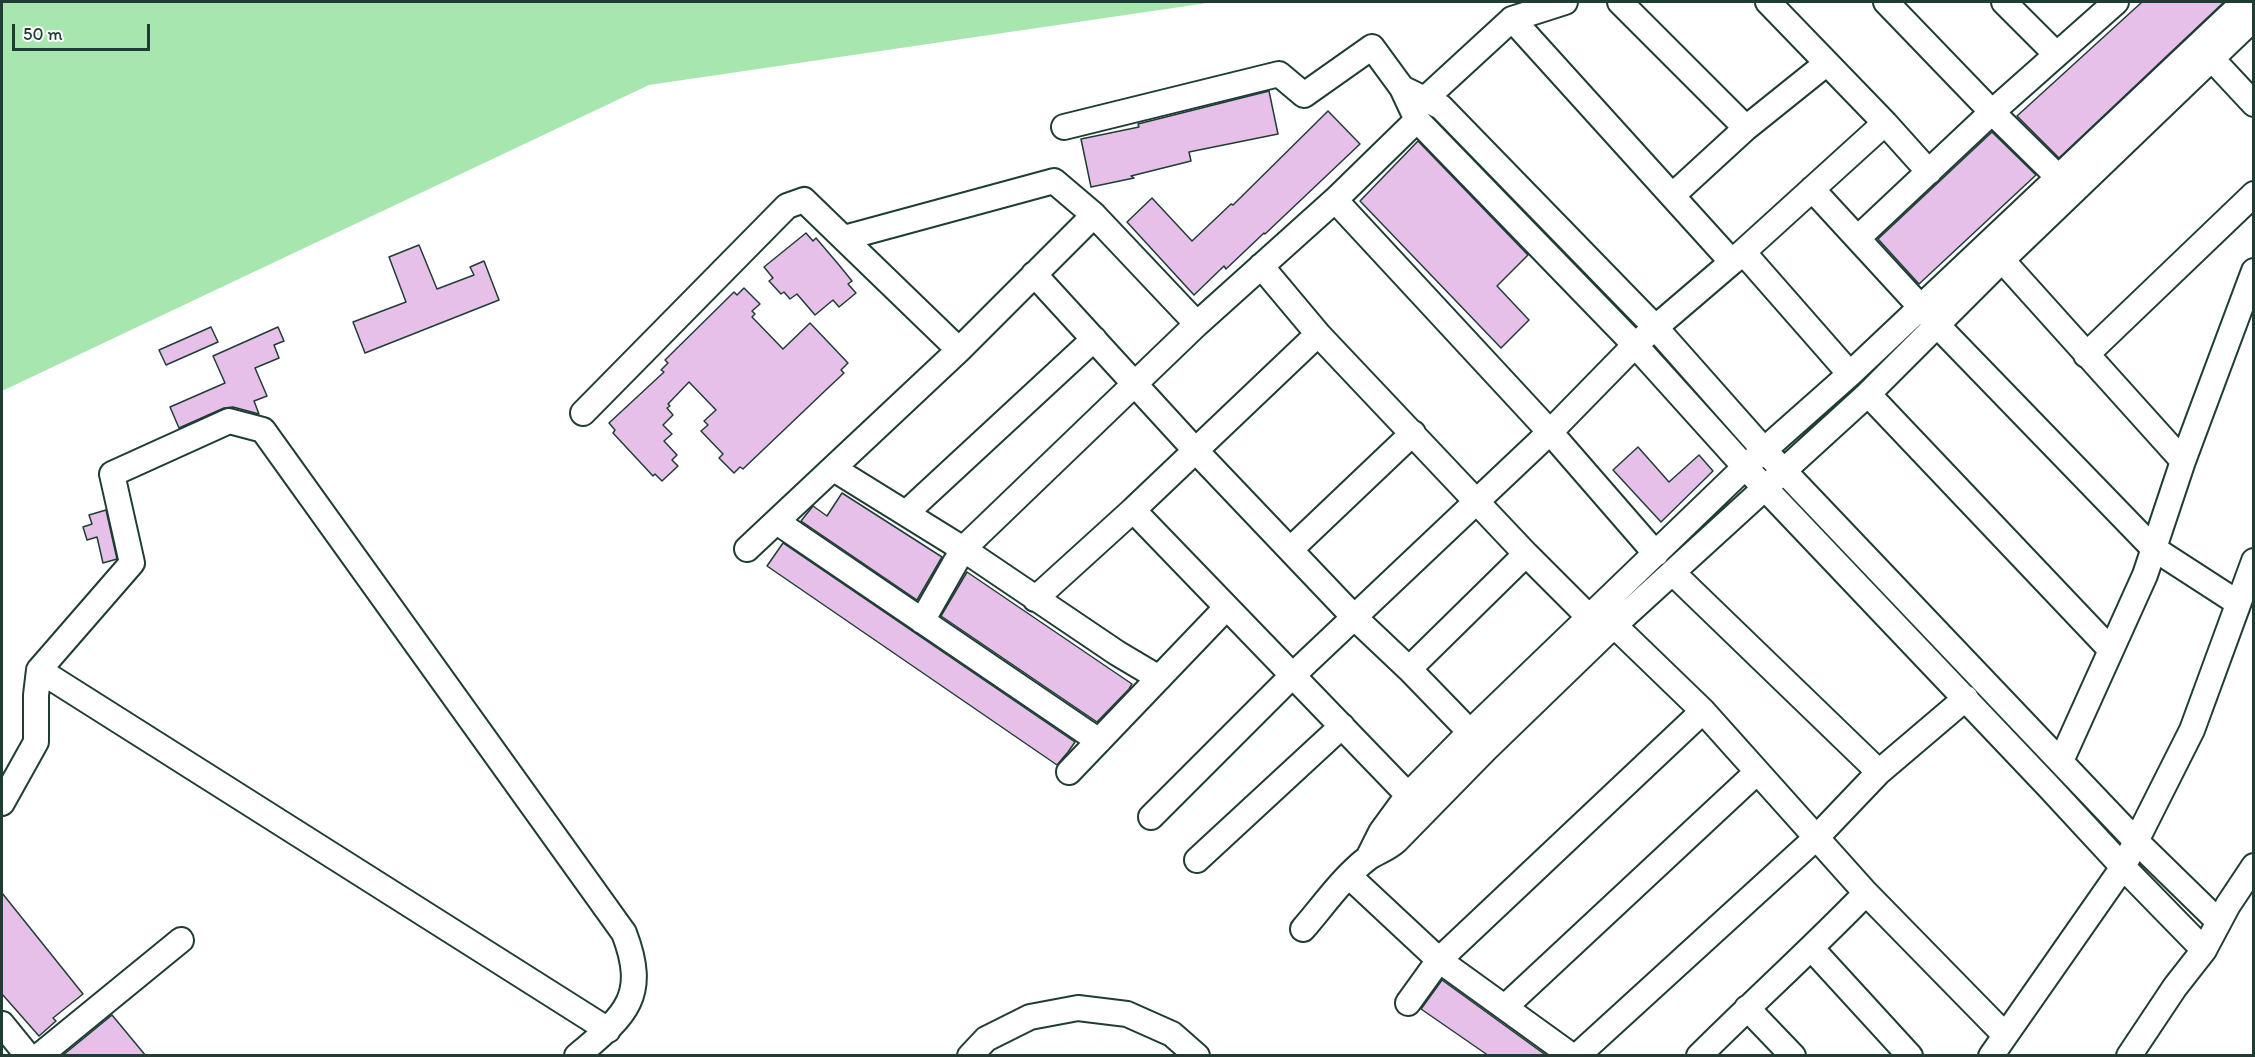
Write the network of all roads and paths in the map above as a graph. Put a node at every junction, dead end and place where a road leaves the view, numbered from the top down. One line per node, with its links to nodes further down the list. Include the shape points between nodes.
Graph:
1 (1565, 2): 8 (street)
2 (1620, 2): 17 (street)
3 (1768, 2): 11 (street)
4 (1886, 2): 14 (street)
5 (2004, 2): 9 (street)
6 (2116, 2): 9 (street)
7 (2245, 9): 10 (street); 19 (street)
8 (1512, 19): 13 (street); 21 (street)
9 (2056, 54): 14 (street)
10 (2212, 59): 12 (street); 19 (street)
11 (1827, 63): 15 (street); 17 (street)
12 (2253, 104)
13 (1421, 110): 16 (street, via 1372,47 1304,94 1279,74); 23 (street); 35 (street, via 1441,107); 38 (street)
14 (1992, 112): 18 (street); 19 (street)
15 (1885, 123): 18 (street); 20 (street)
16 (1064, 127)
17 (1746, 128): 21 (street)
18 (1929, 172): 26 (street)
19 (2064, 185): 28 (street); 32 (street)
20 (1812, 189): 26 (street); 27 (street)
21 (1673, 195): 27 (street)
22 (2253, 195): 40 (street)
23 (1335, 200): 29 (street); 45 (street)
24 (1094, 215): 25 (street, via 1054,181); 31 (street); 33 (street)
25 (844, 238): 39 (street); 44 (street, via 804,201 787,206)
26 (1858, 238): 32 (street)
27 (1737, 257): 35 (street); 41 (street)
28 (2002, 260): 34 (street); 40 (street)
29 (1261, 266): 33 (street); 36 (street)
30 (2253, 271): 49 (street)
31 (1034, 274): 37 (street); 39 (street)
32 (1921, 307): 34 (street); 41 (street)
33 (1197, 324): 42 (street)
34 (1938, 326): 43 (street); 58 (street)
35 (1655, 327): 38 (street); 48 (street)
36 (1318, 334): 46 (street); 47 (street)
37 (1094, 339): 42 (street); 56 (street)
38 (1635, 345): 45 (street); 50 (street)
39 (959, 350): 51 (street)
40 (2086, 355): 49 (street)
41 (1850, 374): 48 (street)
42 (1136, 384): 47 (street); 60 (street)
43 (1868, 394): 52 (street); 72 (street)
44 (583, 412)
45 (1550, 432): 54 (street); 63 (street)
46 (1413, 433): 54 (street); 61 (street)
47 (1196, 450): 55 (street); 61 (street)
48 (1764, 450): 50 (street); 52 (street)
49 (2182, 461): 58 (street)
50 (1745, 467): 53 (street); 63 (street)
51 (834, 468): 56 (street); 57 (street)
52 (1785, 471): 53 (street); 82 (street)
53 (1767, 488): 65 (street); 77 (street)
54 (1476, 500): 62 (street); 69 (street)
55 (1133, 510): 66 (street); 68 (street)
56 (906, 513): 60 (street)
57 (777, 522): 59 (street); 70 (street)
58 (2153, 548): 67 (street); 72 (street)
59 (747, 549)
60 (963, 549): 66 (street); 70 (street)
61 (1291, 549): 69 (street)
62 (1526, 554): 71 (street); 73 (street)
63 (1656, 554): 71 (street)
64 (2253, 561): 67 (street)
65 (1672, 573): 71 (street); 84 (street)
66 (1035, 599): 76 (street)
67 (2238, 603): 90 (street, via 2192,730)
68 (1226, 608): 75 (street); 76 (street)
69 (1354, 617): 73 (street); 75 (street)
70 (922, 621): 81 (street)
71 (1603, 626): 78 (street); 80 (street); 91 (street, via 1396,841)
72 (2111, 650): 82 (street)
73 (1409, 669): 80 (street)
74 (39, 670): 87 (street, via 36,742); 107 (street); 107 (street, via 132,563 112,474 229,422 263,430 624,933 633,957 635,981 629,1004)
75 (1292, 676): 79 (street); 88 (street)
76 (1159, 678): 81 (street)
77 (1966, 698): 84 (street); 94 (street)
78 (1702, 711): 85 (street); 102 (street)
79 (1342, 726): 86 (street); 92 (street)
80 (1470, 732): 86 (street)
81 (1099, 741): 83 (street)
82 (2061, 761): 90 (street)
83 (1069, 772)
84 (1879, 772): 89 (street)
85 (1756, 773): 89 (street); 104 (street)
86 (1408, 795): 91 (street)
87 (2, 804)
88 (1151, 817)
89 (1817, 837): 96 (street); 115 (street)
90 (2136, 841): 94 (street); 97 (street)
91 (1368, 858): 95 (street)
92 (1197, 860)
93 (2253, 866): 97 (street)
94 (2123, 867): 101 (street); 108 (street)
95 (1349, 876): 98 (street); 102 (street)
96 (1866, 893): 100 (street); 108 (street)
97 (2219, 922): 101 (street)
98 (1303, 929)
99 (181, 940): 110 (street)
100 (1812, 949): 105 (street); 118 (street)
101 (2204, 950): 120 (street)
102 (1438, 960): 103 (street); 104 (street)
103 (1408, 1003)
104 (1505, 1007): 114 (street)
105 (1747, 1008): 116 (street); 117 (street)
106 (2, 1024): 109 (street)
107 (608, 1030): 111 (street)
108 (2005, 1035): 119 (street)
109 (28, 1056)
110 (39, 1056)
111 (577, 1056)
112 (970, 1056): 113 (street, via 986,1040 1030,1017 1078,1008 1127,1014 1172,1034)
113 (1197, 1056)
114 (1572, 1056)
115 (1577, 1056)
116 (1699, 1056)
117 (1793, 1056)
118 (1910, 1056)
119 (1991, 1056)
120 (2129, 1056)

